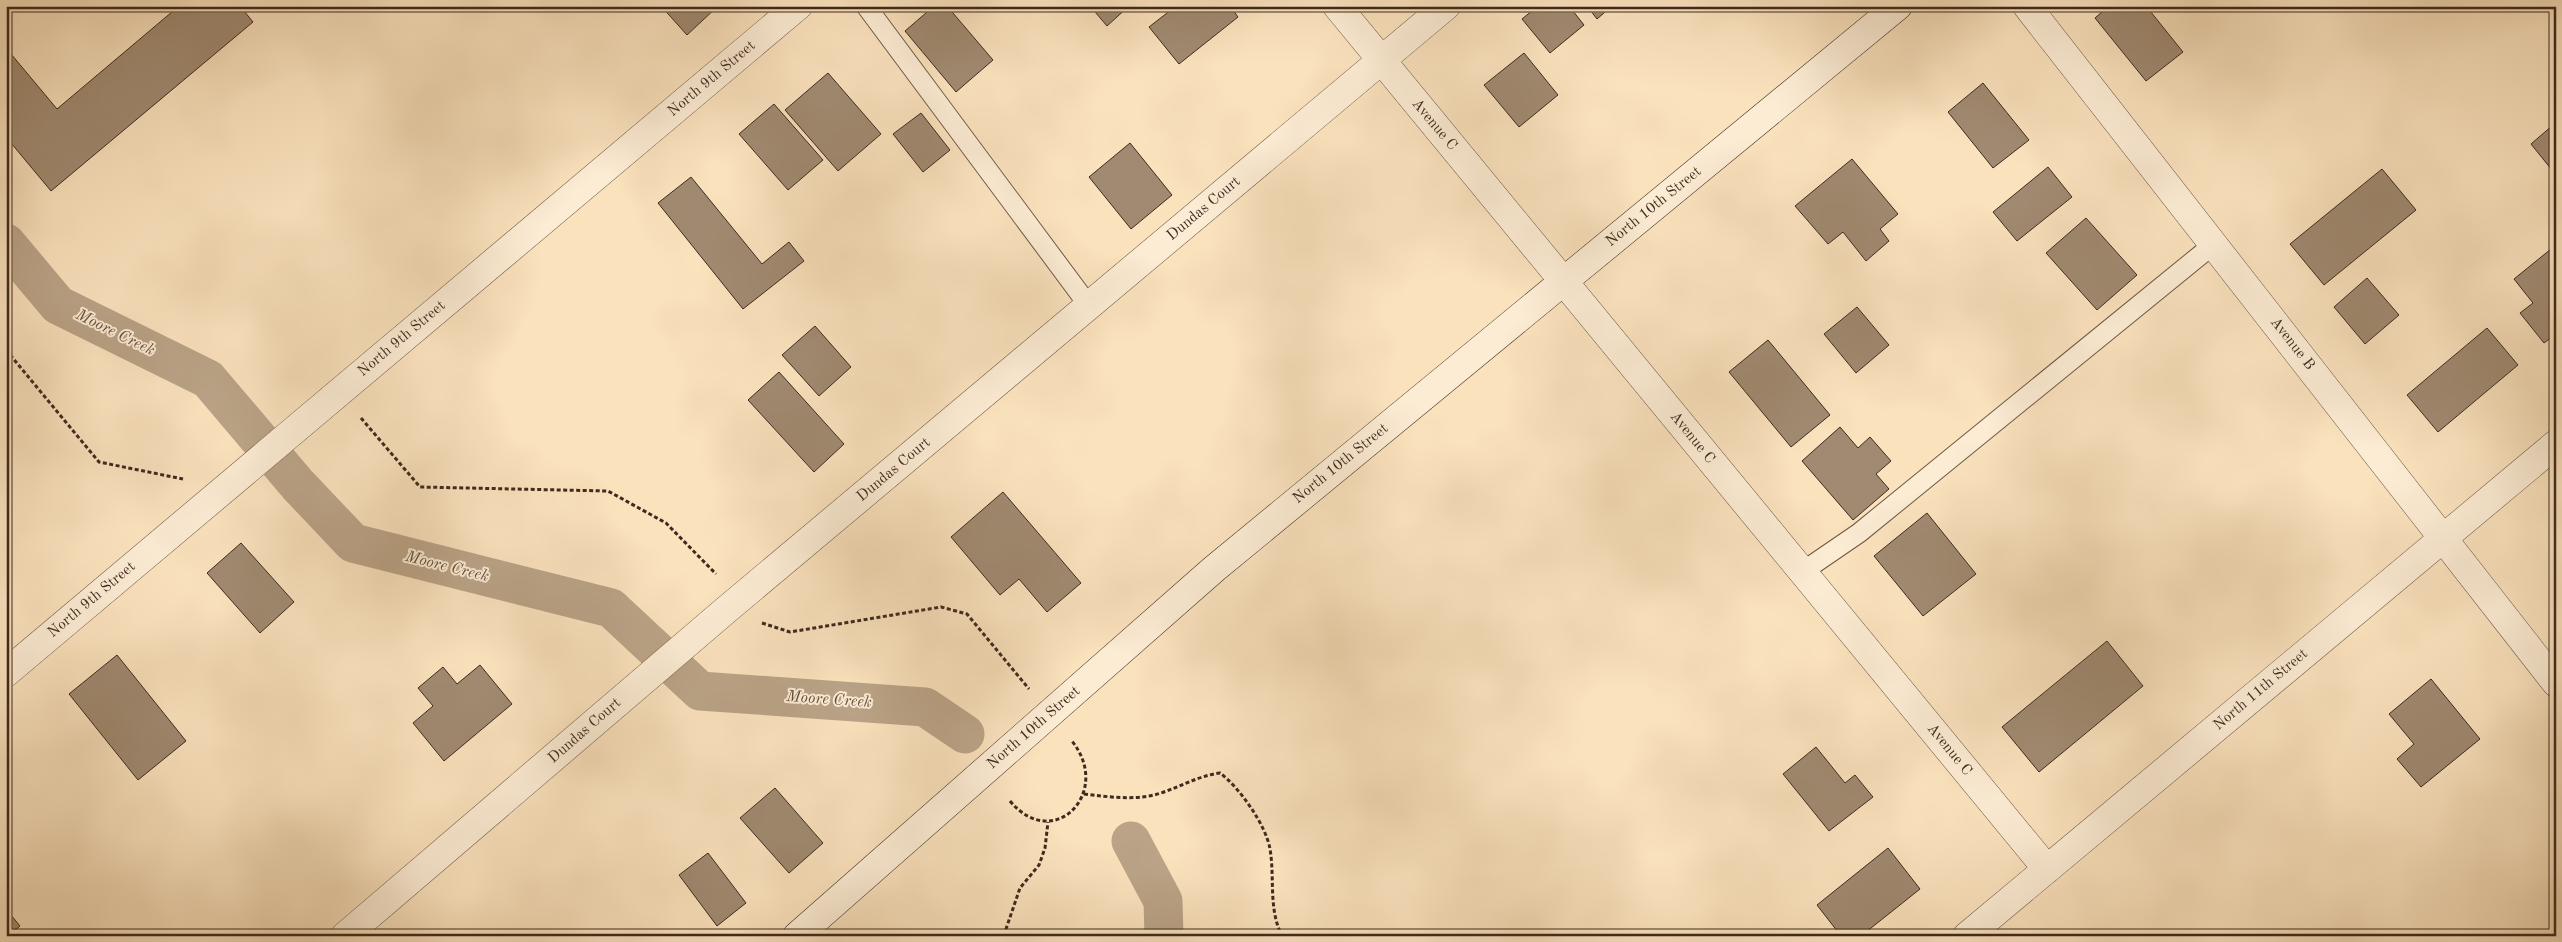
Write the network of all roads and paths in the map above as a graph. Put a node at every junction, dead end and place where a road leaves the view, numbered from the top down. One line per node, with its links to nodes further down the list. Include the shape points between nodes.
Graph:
1 (798, 6): 19 (street, North 9th Street)
2 (866, 6): 10 (lane)
3 (1337, 6): 7 (street, Avenue C)
4 (1446, 6): 7 (street, Dundas Court)
5 (1898, 6): 9 (street, North 10th Street)
6 (2027, 6): 8 (street, Avenue B)
7 (1381, 61): 9 (street, Avenue C); 10 (street, Dundas Court)
8 (2214, 244): 15 (street, Avenue B); 16 (lane, via 1859,534)
9 (1563, 282): 16 (street, Avenue C); 28 (street, North 10th Street, via 1214,569)
10 (1089, 306): 27 (street, Dundas Court, via 726,610)
11 (6, 350): 14 (path, via 99,462)
12 (360, 416): 17 (path, via 420,487 608,492 666,523)
13 (2556, 444): 15 (street, North 11th Street)
14 (182, 481)
15 (2444, 538): 20 (street, Avenue B); 26 (street, North 11th Street)
16 (1802, 572): 26 (street, Avenue C)
17 (718, 577)
18 (758, 622): 21 (path, via 790,632 941,607 967,614)
19 (6, 673)
20 (2556, 683)
21 (1034, 695)
22 (1071, 740): 23 (path, via 1083,758 1088,776)
23 (1084, 794): 25 (path, via 1077,806 1063,818); 30 (path, via 1134,799 1220,773 1232,782 1259,821 1270,848 1272,896 1277,927)
24 (1010, 801): 25 (path, via 1018,811 1032,819)
25 (1048, 822): 29 (path, via 1046,848 1039,866 1020,888)
26 (2047, 869): 31 (street, North 11th Street)
27 (345, 936)
28 (796, 936)
29 (1006, 936)
30 (1282, 936)
31 (1967, 936)

